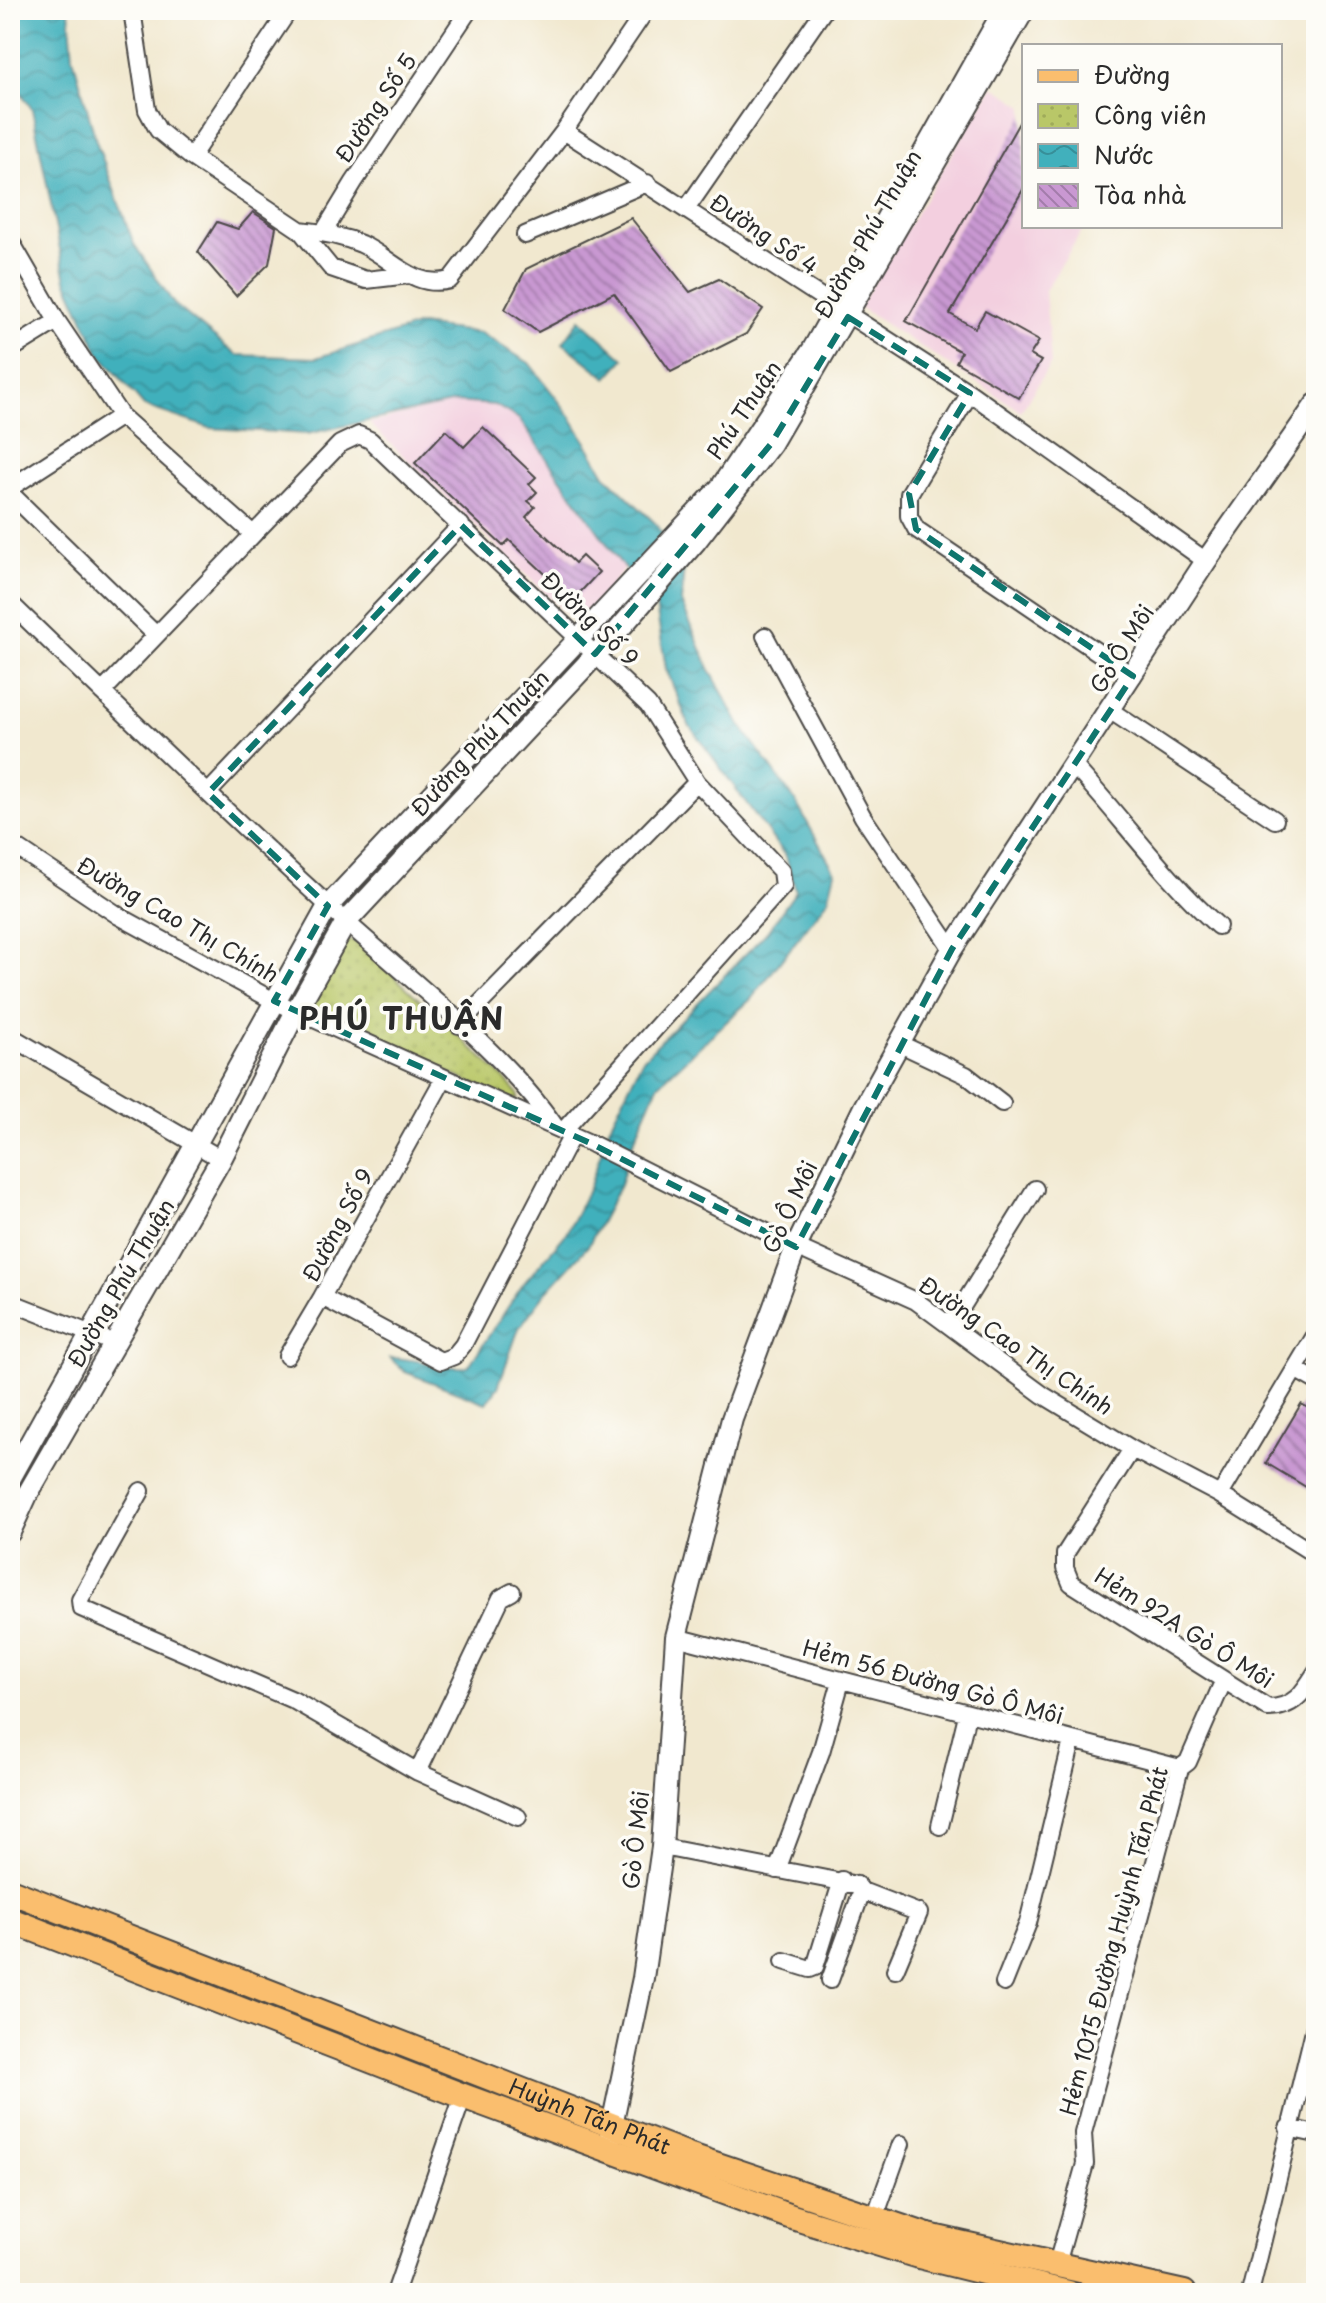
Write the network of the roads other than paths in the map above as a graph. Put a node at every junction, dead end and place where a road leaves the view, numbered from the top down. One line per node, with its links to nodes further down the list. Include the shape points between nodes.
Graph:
1 (132, 10): 9 (street, via 150,120)
2 (289, 10): 9 (street)
3 (469, 10): 13 (street, Đường Số 5)
4 (646, 10): 8 (street)
5 (824, 10): 11 (street)
6 (1004, 10): 17 (street, Đường Phú Thuận)
7 (1024, 10): 17 (street, Đường Phú Thuận)
8 (564, 131): 10 (street, Đường Số 4); 16 (street, via 450,280 435,284)
9 (191, 157): 12 (street)
10 (647, 183): 11 (street, Đường Số 4); 14 (street)
11 (687, 208): 17 (street, Đường Số 4)
12 (300, 230): 13 (street); 16 (street, via 318,256 343,274 366,280)
13 (323, 233): 16 (street, via 363,245)
14 (525, 235)
15 (10, 240): 18 (street)
16 (409, 275)
17 (841, 312): 20 (street, Đường Số 4); 26 (street, Phú Thuận)
18 (57, 321): 19 (street); 22 (street)
19 (10, 350)
20 (970, 393): 27 (street, Đường Số 4); 33 (street, via 909,494 909,516 916,529)
21 (1316, 404): 27 (street, Gò Ô Môi)
22 (121, 416): 23 (street); 25 (street)
23 (10, 491): 29 (street)
24 (461, 525): 25 (street, Đường Số 9, via 359,435 340,444); 31 (street, Đường Số 9); 38 (street)
25 (253, 534): 29 (street, Đường Số 9)
26 (689, 535): 31 (street, Đường Phú Thuận, via 616,597); 32 (street, Đường Phú Thuận)
27 (1206, 561): 33 (street, Gò Ô Môi)
28 (10, 603): 34 (street)
29 (156, 635): 34 (street, Đường Số 9)
30 (765, 636): 44 (street, via 863,817)
31 (579, 637): 32 (street, Đường Số 9); 41 (street, Đường Phú Thuận)
32 (595, 654): 37 (street, Đường Số 9, via 648,705); 42 (street, Đường Phú Thuận)
33 (1133, 676): 35 (street, Gò Ô Môi)
34 (102, 692): 38 (street)
35 (1111, 711): 36 (street, Gò Ô Môi); 39 (street)
36 (1074, 766): 43 (street, via 1186,897); 44 (street, Gò Ô Môi)
37 (697, 782): 47 (street); 52 (street, Đường Số 9, via 781,871 783,886)
38 (208, 793): 41 (street)
39 (1275, 820)
40 (10, 843): 45 (street, Đường Cao Thị Chính, via 119,916)
41 (328, 906): 42 (street); 45 (street, Đường Phú Thuận)
42 (346, 922): 46 (street, Đường Phú Thuận); 47 (street)
43 (1218, 926)
44 (952, 949): 49 (street, Gò Ô Môi)
45 (274, 1001): 46 (street, Đường Cao Thị Chính); 53 (street, Đường Phú Thuận)
46 (296, 1011): 50 (street, Đường Cao Thị Chính); 54 (street, Đường Phú Thuận)
47 (459, 1025): 52 (street)
48 (10, 1036): 53 (street)
49 (898, 1043): 51 (street, via 966,1075); 56 (street, Gò Ô Môi)
50 (444, 1078): 52 (street, Đường Cao Thị Chính); 57 (street, Đường Số 9)
51 (1002, 1103)
52 (563, 1131): 56 (street, Đường Cao Thị Chính); 57 (street, Đường Số 9, via 454,1356 441,1361)
53 (196, 1148): 54 (street); 61 (street, Đường Phú Thuận)
54 (221, 1159): 62 (street, Đường Phú Thuận)
55 (1035, 1189): 59 (street)
56 (796, 1247): 59 (street, Đường Cao Thị Chính, via 916,1301); 73 (street, Gò Ô Môi, via 732,1419)
57 (322, 1297): 63 (street)
58 (10, 1302): 61 (street)
59 (950, 1326): 66 (street, Đường Cao Thị Chính, via 1043,1395)
60 (1316, 1334): 64 (street)
61 (92, 1335): 62 (street); 67 (street, Đường Phú Thuận)
62 (114, 1343): 70 (street, Đường Phú Thuận)
63 (287, 1356)
64 (1295, 1369): 65 (street); 69 (street)
65 (1316, 1381)
66 (1132, 1449): 69 (street, Đường Cao Thị Chính); 76 (street, Hẻm 92A Gò Ô Môi, via 1065,1554 1068,1575 1081,1592)
67 (10, 1479)
68 (141, 1491): 80 (street, via 80,1600 81,1608 293,1700)
69 (1220, 1495): 71 (street, Đường Cao Thị Chính)
70 (10, 1532)
71 (1316, 1555)
72 (512, 1592): 80 (street, via 501,1598)
73 (676, 1637): 75 (street, Hẻm 56 Đường Gò Ô Môi); 83 (street, Gò Ô Môi)
74 (1316, 1672): 76 (street, Hẻm 92A Gò Ô Môi, via 1301,1696 1282,1708 1268,1708)
75 (841, 1681): 77 (street, Hẻm 56 Đường Gò Ô Môi); 84 (street)
76 (1223, 1682): 79 (street, Hẻm 1015 Đường Huỳnh Tấn Phát, via 1188,1762)
77 (967, 1715): 78 (street, Hẻm 56 Đường Gò Ô Môi); 82 (street)
78 (1072, 1741): 79 (street, Hẻm 56 Đường Gò Ô Môi); 92 (street, via 1028,1923)
79 (1180, 1768): 103 (street, Hẻm 1015 Đường Huỳnh Tấn Phát, via 1083,2133 1085,2164)
80 (418, 1772): 81 (street)
81 (518, 1817)
82 (940, 1826)
83 (662, 1847): 84 (street); 95 (street, Gò Ô Môi, via 643,1978)
84 (777, 1870): 85 (street)
85 (842, 1880): 87 (street); 89 (street, via 815,1967)
86 (10, 1891): 95 (main road, Huỳnh Tấn Phát)
87 (862, 1891): 90 (street, via 919,1913); 91 (street)
88 (10, 1920): 94 (main road, Huỳnh Tấn Phát)
89 (784, 1961)
90 (895, 1970)
91 (830, 1980)
92 (1004, 1983)
93 (1316, 2022): 96 (street)
94 (463, 2096): 99 (main road, Huỳnh Tấn Phát); 104 (street)
95 (613, 2124): 99 (street, Gò Ô Môi); 100 (main road, Huỳnh Tấn Phát)
96 (1288, 2128): 97 (street); 107 (street)
97 (1316, 2134)
98 (901, 2144): 102 (street)
99 (606, 2148): 101 (main road, Huỳnh Tấn Phát)
100 (800, 2191): 101 (main road); 102 (main road, Huỳnh Tấn Phát)
101 (789, 2216): 105 (main road, Huỳnh Tấn Phát, via 915,2255)
102 (875, 2217): 103 (main road, Huỳnh Tấn Phát, via 928,2236)
103 (1057, 2264): 106 (main road, Huỳnh Tấn Phát)
104 (395, 2293)
105 (1068, 2293)
106 (1184, 2293)
107 (1250, 2293)

